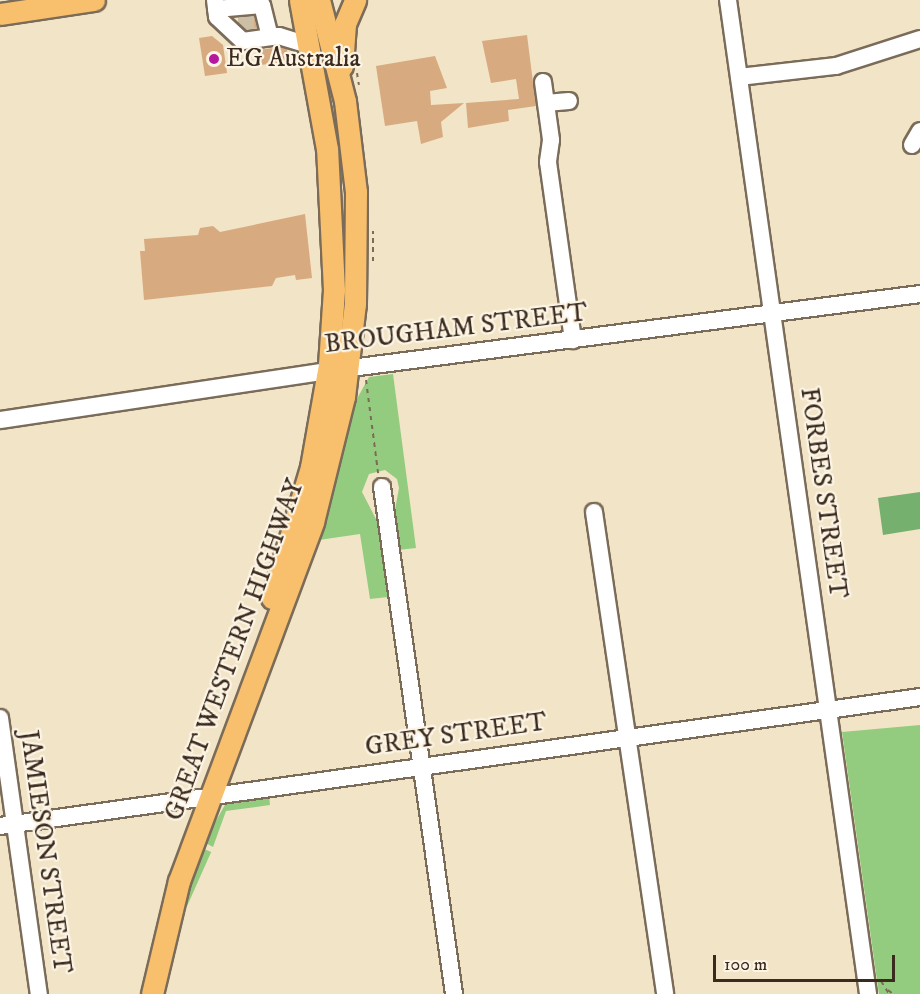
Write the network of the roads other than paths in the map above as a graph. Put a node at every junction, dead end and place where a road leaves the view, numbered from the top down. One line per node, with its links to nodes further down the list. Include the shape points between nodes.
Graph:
1 (94, 0): 6 (main road)
2 (300, 0): 11 (main road, GREAT WESTERN HIGHWAY)
3 (319, 0): 14 (main road, GREAT WESTERN HIGHWAY)
4 (355, 0): 14 (main road, via 345,24)
5 (728, 0): 12 (street, FORBES STREET)
6 (44, 4): 8 (main road)
7 (215, 5): 9 (street, via 217,17 232,24 243,41); 9 (street, via 260,4 266,9 263,20)
8 (0, 14)
9 (270, 37): 11 (street, via 287,37)
10 (920, 39): 12 (street, via 837,66)
11 (309, 45): 20 (main road, GREAT WESTERN HIGHWAY, via 333,208 334,290)
12 (739, 77): 18 (street, FORBES STREET)
13 (543, 82): 16 (street)
14 (340, 84): 20 (main road, GREAT WESTERN HIGHWAY, via 350,134 357,227)
15 (569, 101): 16 (street)
16 (546, 103): 19 (street, via 551,140 548,162)
17 (920, 294): 18 (street, BROUGHAM STREET)
18 (771, 312): 19 (street, BROUGHAM STREET); 25 (street, FORBES STREET)
19 (573, 340): 20 (street, BROUGHAM STREET)
20 (347, 373): 21 (street, BROUGHAM STREET); 29 (main road, GREAT WESTERN HIGHWAY, via 311,467 275,591)
21 (0, 420)
22 (382, 487): 28 (street)
23 (594, 512): 27 (street)
24 (920, 697): 25 (street, GREY STREET)
25 (828, 708): 27 (street, GREY STREET); 36 (street, FORBES STREET)
26 (0, 718): 30 (street, JAMIESON STREET)
27 (630, 736): 28 (street, GREY STREET); 35 (street)
28 (421, 765): 29 (street, GREY STREET); 34 (street)
29 (204, 796): 30 (street, GREY STREET); 32 (main road, GREAT WESTERN HIGHWAY, via 156,911); 33 (main road, GREAT WESTERN HIGHWAY, via 170,909)
30 (7, 825): 31 (street, JAMIESON STREET)
31 (39, 994)
32 (138, 994)
33 (152, 994)
34 (454, 994)
35 (666, 994)
36 (868, 994)

